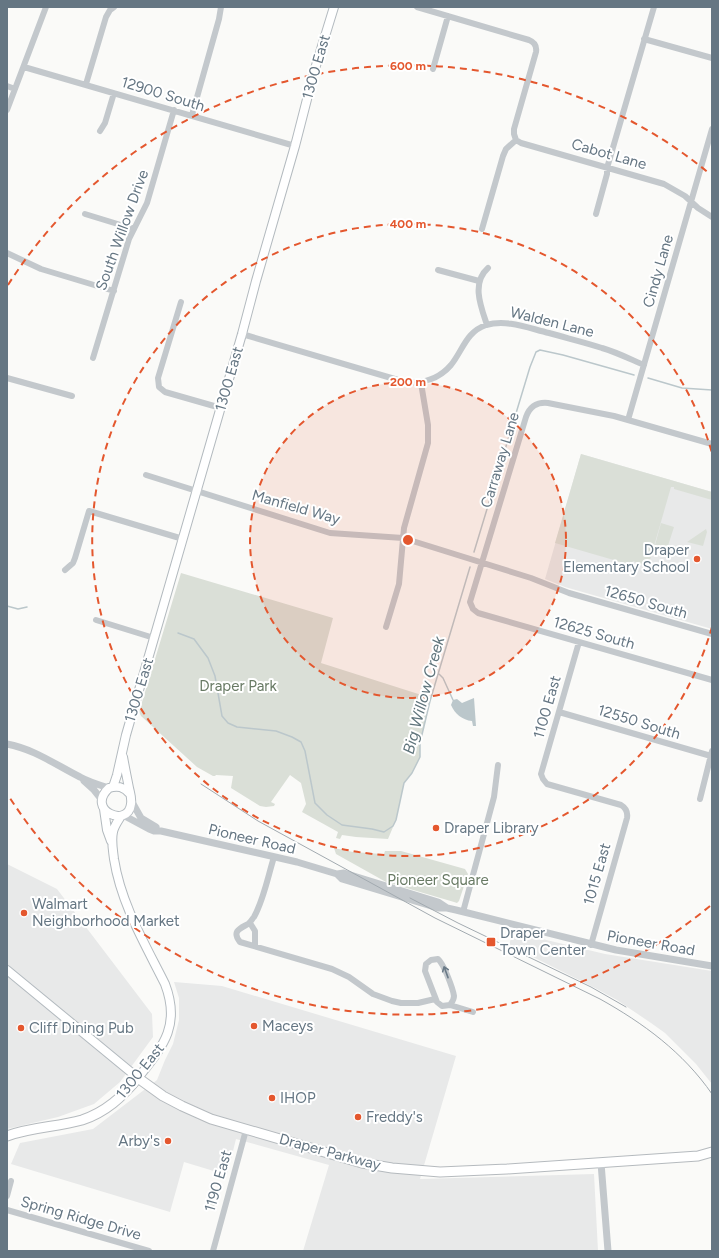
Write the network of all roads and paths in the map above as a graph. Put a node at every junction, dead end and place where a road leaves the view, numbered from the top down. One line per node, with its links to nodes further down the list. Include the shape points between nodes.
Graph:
1 (46, 7): 10 (street)
2 (114, 7): 12 (street, via 106,17)
3 (221, 7): 18 (street)
4 (334, 7): 22 (main road, 1300 East)
5 (417, 7): 7 (street)
6 (654, 7): 8 (street)
7 (448, 16): 11 (street); 21 (street, via 529,40 535,45 536,52 514,132)
8 (644, 39): 9 (street); 23 (street)
9 (712, 58)
10 (24, 67): 12 (street, 12900 South); 14 (street)
11 (433, 69)
12 (86, 84): 15 (street, 12900 South)
13 (7, 86): 14 (street)
14 (15, 89): 16 (street)
15 (114, 92): 17 (street, 12900 South); 20 (street, via 105,123)
16 (7, 110)
17 (174, 110): 18 (street, 12900 South); 28 (street, South Willow Drive, via 147,203)
18 (192, 115): 22 (street, 12900 South)
19 (712, 129): 24 (street, Cindy Lane)
20 (100, 131)
21 (516, 140): 23 (street, Cabot Lane); 29 (street, via 506,149 503,156)
22 (295, 146): 37 (main road, 1300 East)
23 (607, 168): 24 (street, Cabot Lane, via 664,184); 26 (street)
24 (691, 201): 27 (street, Cabot Lane); 39 (street, Cindy Lane)
25 (85, 214): 28 (street)
26 (596, 214)
27 (712, 217)
28 (134, 229): 34 (street, South Willow Drive)
29 (482, 229)
30 (7, 253): 34 (street, via 41,269)
31 (488, 268): 33 (street)
32 (438, 270): 33 (street)
33 (479, 281): 36 (street, via 479,298)
34 (114, 291): 38 (street, South Willow Drive)
35 (181, 302): 43 (street, via 158,378 159,387 165,392)
36 (487, 325): 39 (street, Walden Lane, via 519,325 601,348); 41 (street, Walden Lane, via 469,336 446,370 435,378)
37 (242, 334): 41 (street, Walden Lane, via 405,382); 43 (main road, 1300 East)
38 (93, 358)
39 (644, 364): 44 (street, Cindy Lane)
40 (7, 378): 42 (street)
41 (421, 383): 48 (street, via 428,425 428,443)
42 (72, 396)
43 (221, 408): 47 (main road, 1300 East)
44 (628, 420): 45 (street, Carraway Lane); 50 (street, Carraway Lane, via 548,403 540,403 531,408 526,417)
45 (712, 444)
46 (146, 475): 47 (street, Manfield Way)
47 (197, 490): 48 (street, Manfield Way, via 330,533); 49 (main road, 1300 East)
48 (402, 538): 50 (street, Manfield Way); 54 (street, via 399,584)
49 (183, 539): 51 (street, via 89,511 73,563); 56 (main road, 1300 East)
50 (482, 562): 52 (street, Carraway Lane); 55 (street, 12650 South, via 565,592)
51 (65, 570)
52 (471, 607): 57 (street, 12625 South, via 478,613)
53 (96, 620): 56 (street)
54 (386, 627)
55 (712, 634)
56 (154, 638): 61 (main road, 1300 East)
57 (579, 642): 58 (street, 12625 South); 59 (street, 1100 East)
58 (712, 680)
59 (559, 712): 62 (street, 12550 South); 70 (street, 1100 East, via 542,771 543,779 547,784 621,805)
60 (7, 744): 64 (street, via 42,756)
61 (122, 751): 65 (main road, 1300 East, via 117,775); 66 (main road, 1300 East)
62 (711, 754): 67 (street)
63 (498, 765): 75 (street, via 494,797)
64 (81, 778): 65 (street); 68 (street)
65 (111, 788): 66 (main road, via 126,789); 68 (main road, via 105,792)
66 (131, 798): 71 (main road, via 128,812); 72 (street, Pioneer Road, via 141,818)
67 (700, 799)
68 (102, 800): 69 (main road)
69 (104, 809): 71 (main road, via 108,814); 73 (main road, 1300 East, via 107,830)
70 (626, 810): 77 (street, 1015 East, via 627,818)
71 (122, 815): 72 (street, Pioneer Road, via 149,829); 73 (main road, 1300 East, via 113,830)
72 (161, 831): 74 (street, Pioneer Road)
73 (112, 842): 84 (main road, 1300 East, via 116,873 125,901 165,984 170,1004 170,1023 166,1039)
74 (274, 857): 75 (street, Pioneer Road, via 338,874 344,873); 76 (street, via 261,902)
75 (463, 912): 77 (street, Pioneer Road)
76 (250, 923): 78 (street, via 255,931); 78 (street, via 240,927 237,936 240,942)
77 (591, 945): 79 (street, Pioneer Road)
78 (255, 946): 81 (street, via 332,969 387,1000 410,1003)
79 (712, 966)
80 (7, 970): 84 (main road, Draper Parkway)
81 (435, 999): 82 (street, via 442,1006); 82 (street, one-way to 81, via 454,994 443,965 438,959 428,961 425,967)
82 (450, 1005): 83 (street)
83 (473, 1012)
84 (138, 1078): 85 (main road, Draper Parkway, via 163,1096 194,1113); 86 (main road, 1300 East, via 117,1101 94,1115)
85 (246, 1130): 88 (main road, Draper Parkway, via 362,1163 411,1170 440,1172); 93 (street, 1190 East)
86 (7, 1136)
87 (710, 1155): 88 (main road, Draper Parkway)
88 (601, 1163): 94 (street)
89 (11, 1181): 90 (street)
90 (7, 1196)
91 (7, 1210): 92 (street, Spring Ridge Drive)
92 (149, 1251)
93 (213, 1251)
94 (608, 1251)

